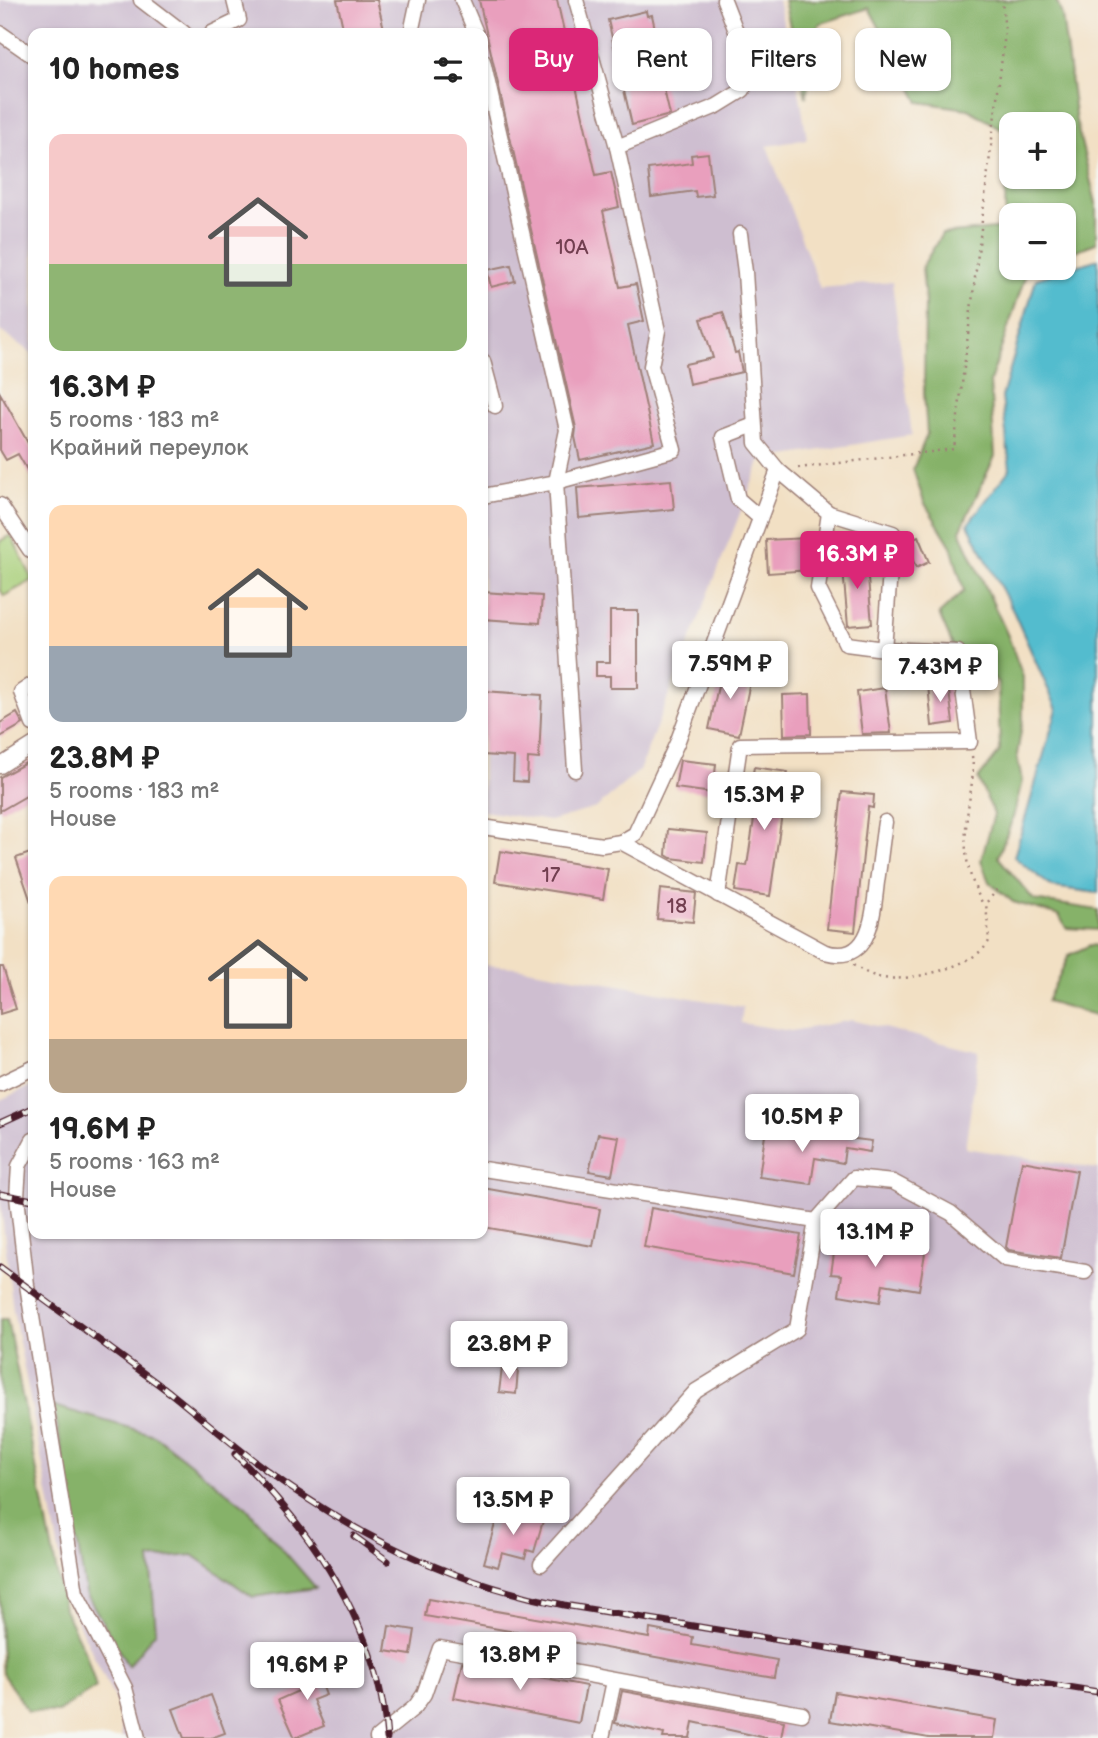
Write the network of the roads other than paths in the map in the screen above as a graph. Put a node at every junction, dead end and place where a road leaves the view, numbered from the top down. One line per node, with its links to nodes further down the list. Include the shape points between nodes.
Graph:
1 (141, 0): 7 (street)
2 (234, 0): 8 (street, via 239,20)
3 (418, 0): 9 (street)
4 (462, 0): 10 (street)
5 (576, 0): 14 (street)
6 (724, 0): 14 (street, via 741,44 743,90 717,106)
7 (177, 28)
8 (222, 28)
9 (412, 28)
10 (474, 28)
11 (0, 33): 12 (street)
12 (28, 53)
13 (488, 83): 20 (street, via 566,430)
14 (617, 147): 20 (street, via 658,331 651,366 674,450)
15 (740, 234): 18 (street)
16 (488, 380): 17 (street)
17 (495, 406)
18 (754, 425): 19 (street, via 756,443); 24 (street, via 723,437 738,499)
19 (778, 470): 23 (street); 24 (street)
20 (556, 482): 21 (street); 31 (street)
21 (488, 495)
22 (0, 505): 25 (street)
23 (829, 513): 26 (street, via 818,588 846,644); 26 (street, via 893,533)
24 (760, 518): 34 (street, via 677,743 635,834)
25 (28, 547)
26 (884, 649): 35 (street, via 958,652 970,742 740,745)
27 (28, 687): 28 (street, via 21,692)
28 (28, 711)
29 (28, 748): 30 (street)
30 (0, 766)
31 (575, 771)
32 (885, 822): 35 (street, via 873,918 859,947 848,954 825,952)
33 (488, 828): 34 (street, via 602,845)
34 (621, 842): 35 (street)
35 (718, 895)
36 (28, 1070): 37 (street)
37 (0, 1084)
38 (28, 1149): 45 (street, via 19,1166 17,1197 76,1593 125,1688)
39 (488, 1170): 40 (street)
40 (817, 1221): 41 (street, via 854,1178 893,1182 951,1213 1005,1259); 42 (street, via 797,1329 696,1391)
41 (1085, 1272)
42 (541, 1564)
43 (614, 1681): 44 (street); 46 (street, via 440,1648 424,1694 407,1716); 47 (street)
44 (802, 1714)
45 (138, 1738)
46 (377, 1738)
47 (602, 1738)

